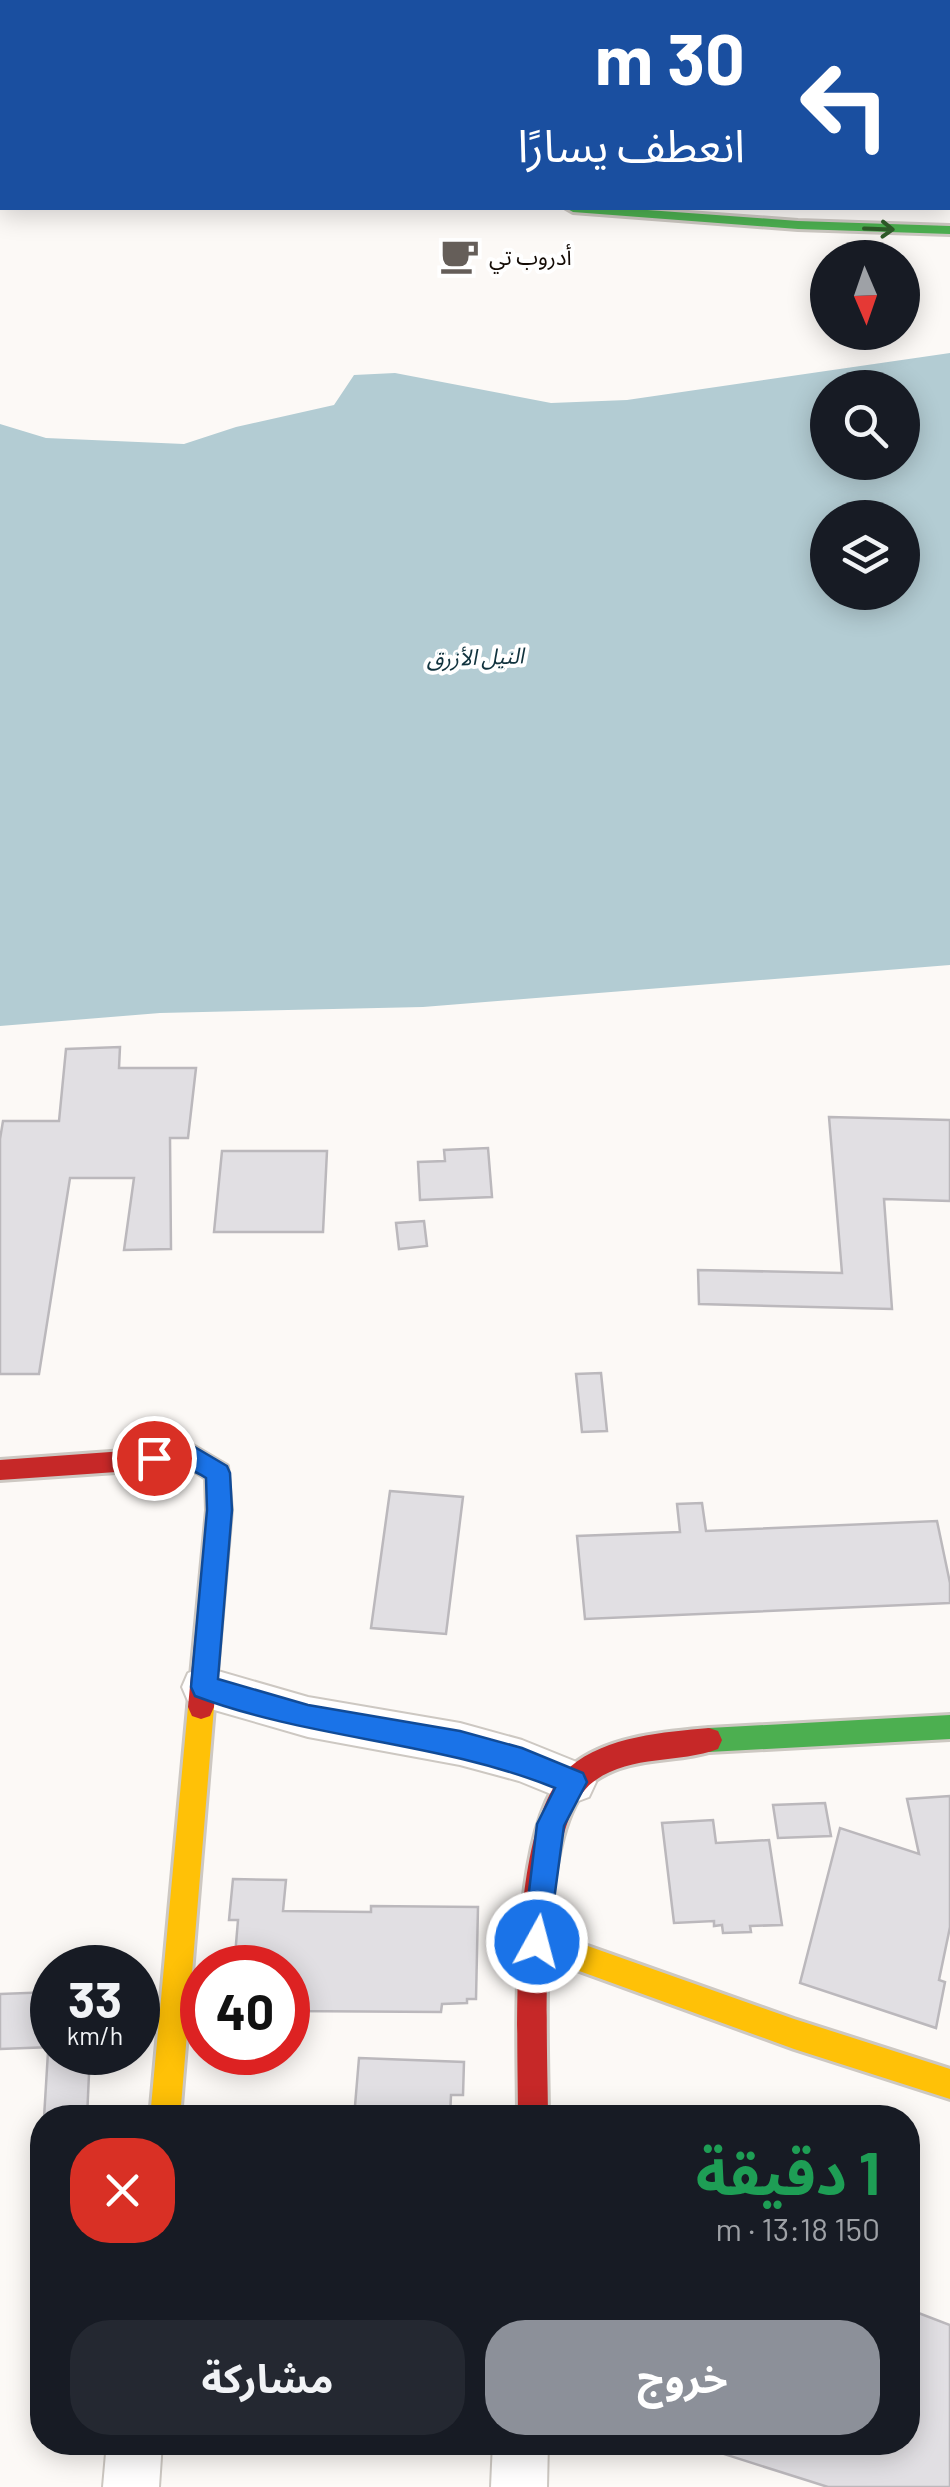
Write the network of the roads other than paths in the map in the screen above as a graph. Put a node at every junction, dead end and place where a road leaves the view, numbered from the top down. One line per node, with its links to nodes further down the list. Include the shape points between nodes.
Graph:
1 (599, 210): 4 (street, one-way to 4)
2 (909, 210): 3 (street)
3 (950, 211)
4 (950, 230)
5 (0, 1470): 6 (street, via 193,1456 218,1473)
6 (204, 1687): 8 (street, via 308,1717 460,1744); 11 (street)
7 (950, 1727): 8 (street, via 705,1740 628,1752)
8 (573, 1782): 9 (street, via 551,1824)
9 (537, 1942): 10 (street); 12 (street)
10 (950, 2084)
11 (166, 2105)
12 (532, 2105)
13 (134, 2455): 15 (street)
14 (520, 2455): 16 (street)
15 (131, 2487)
16 (519, 2487)

